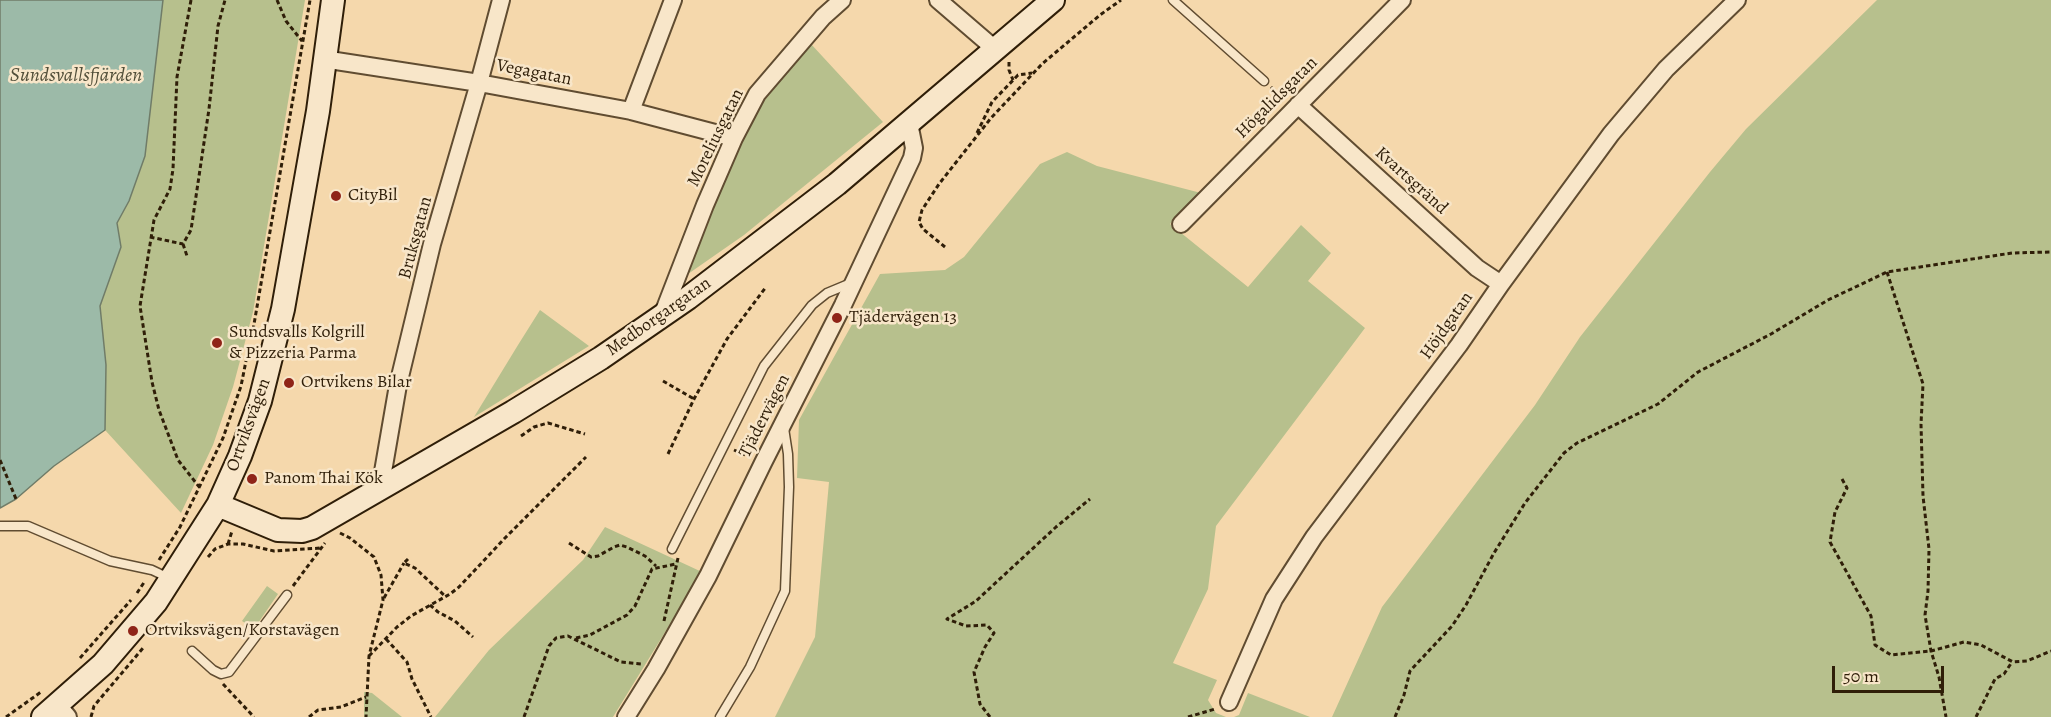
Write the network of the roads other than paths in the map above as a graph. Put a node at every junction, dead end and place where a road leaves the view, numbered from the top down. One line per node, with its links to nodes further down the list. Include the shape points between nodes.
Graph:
1 (333, 0): 11 (street, Ortviksvägen)
2 (501, 0): 13 (street, Bruksgatan)
3 (673, 0): 15 (street)
4 (842, 0): 17 (street, Moreliusgatan, via 757,94)
5 (938, 0): 10 (street)
6 (1053, 0): 10 (street, Medborgargatan)
7 (1173, 0): 12 (lane)
8 (1402, 0): 14 (street, Högalidsgatan)
9 (1737, 0): 20 (street, Höjdgatan, via 1666,69 1618,126)
10 (995, 49): 16 (street, Medborgargatan)
11 (324, 59): 13 (street, Vegagatan); 24 (street, Ortviksvägen, via 283,309 251,427)
12 (1264, 81)
13 (479, 83): 15 (street, Vegagatan); 23 (street, Bruksgatan, via 398,385)
14 (1294, 104): 18 (street, Högalidsgatan); 20 (street, Kvartsgränd, via 1477,268)
15 (631, 111): 17 (street, Vegagatan)
16 (909, 123): 19 (street, Tjädervägen, via 912,159); 21 (street, Medborgargatan, via 837,184)
17 (734, 138): 21 (street, Moreliusgatan)
18 (1181, 224)
19 (854, 282): 22 (street, Tjädervägen); 26 (lane, via 827,293 812,305 764,366)
20 (1501, 284): 30 (street, Höjdgatan, via 1314,537 1274,599)
21 (662, 316): 23 (street, Medborgargatan, via 513,412)
22 (784, 424): 32 (street, Tjädervägen, via 708,576); 33 (lane, via 789,487 785,591 750,668)
23 (380, 489): 24 (street, Medborgargatan, via 332,525 290,531 278,530)
24 (218, 505): 27 (street, Ortviksvägen)
25 (0, 526): 27 (lane, via 28,526 110,561)
26 (672, 549)
27 (162, 574): 31 (street, Ortviksvägen, via 133,631)
28 (287, 595): 29 (lane, via 229,672 213,670)
29 (192, 651)
30 (1229, 702)
31 (54, 707)
32 (626, 717)
33 (720, 717)

